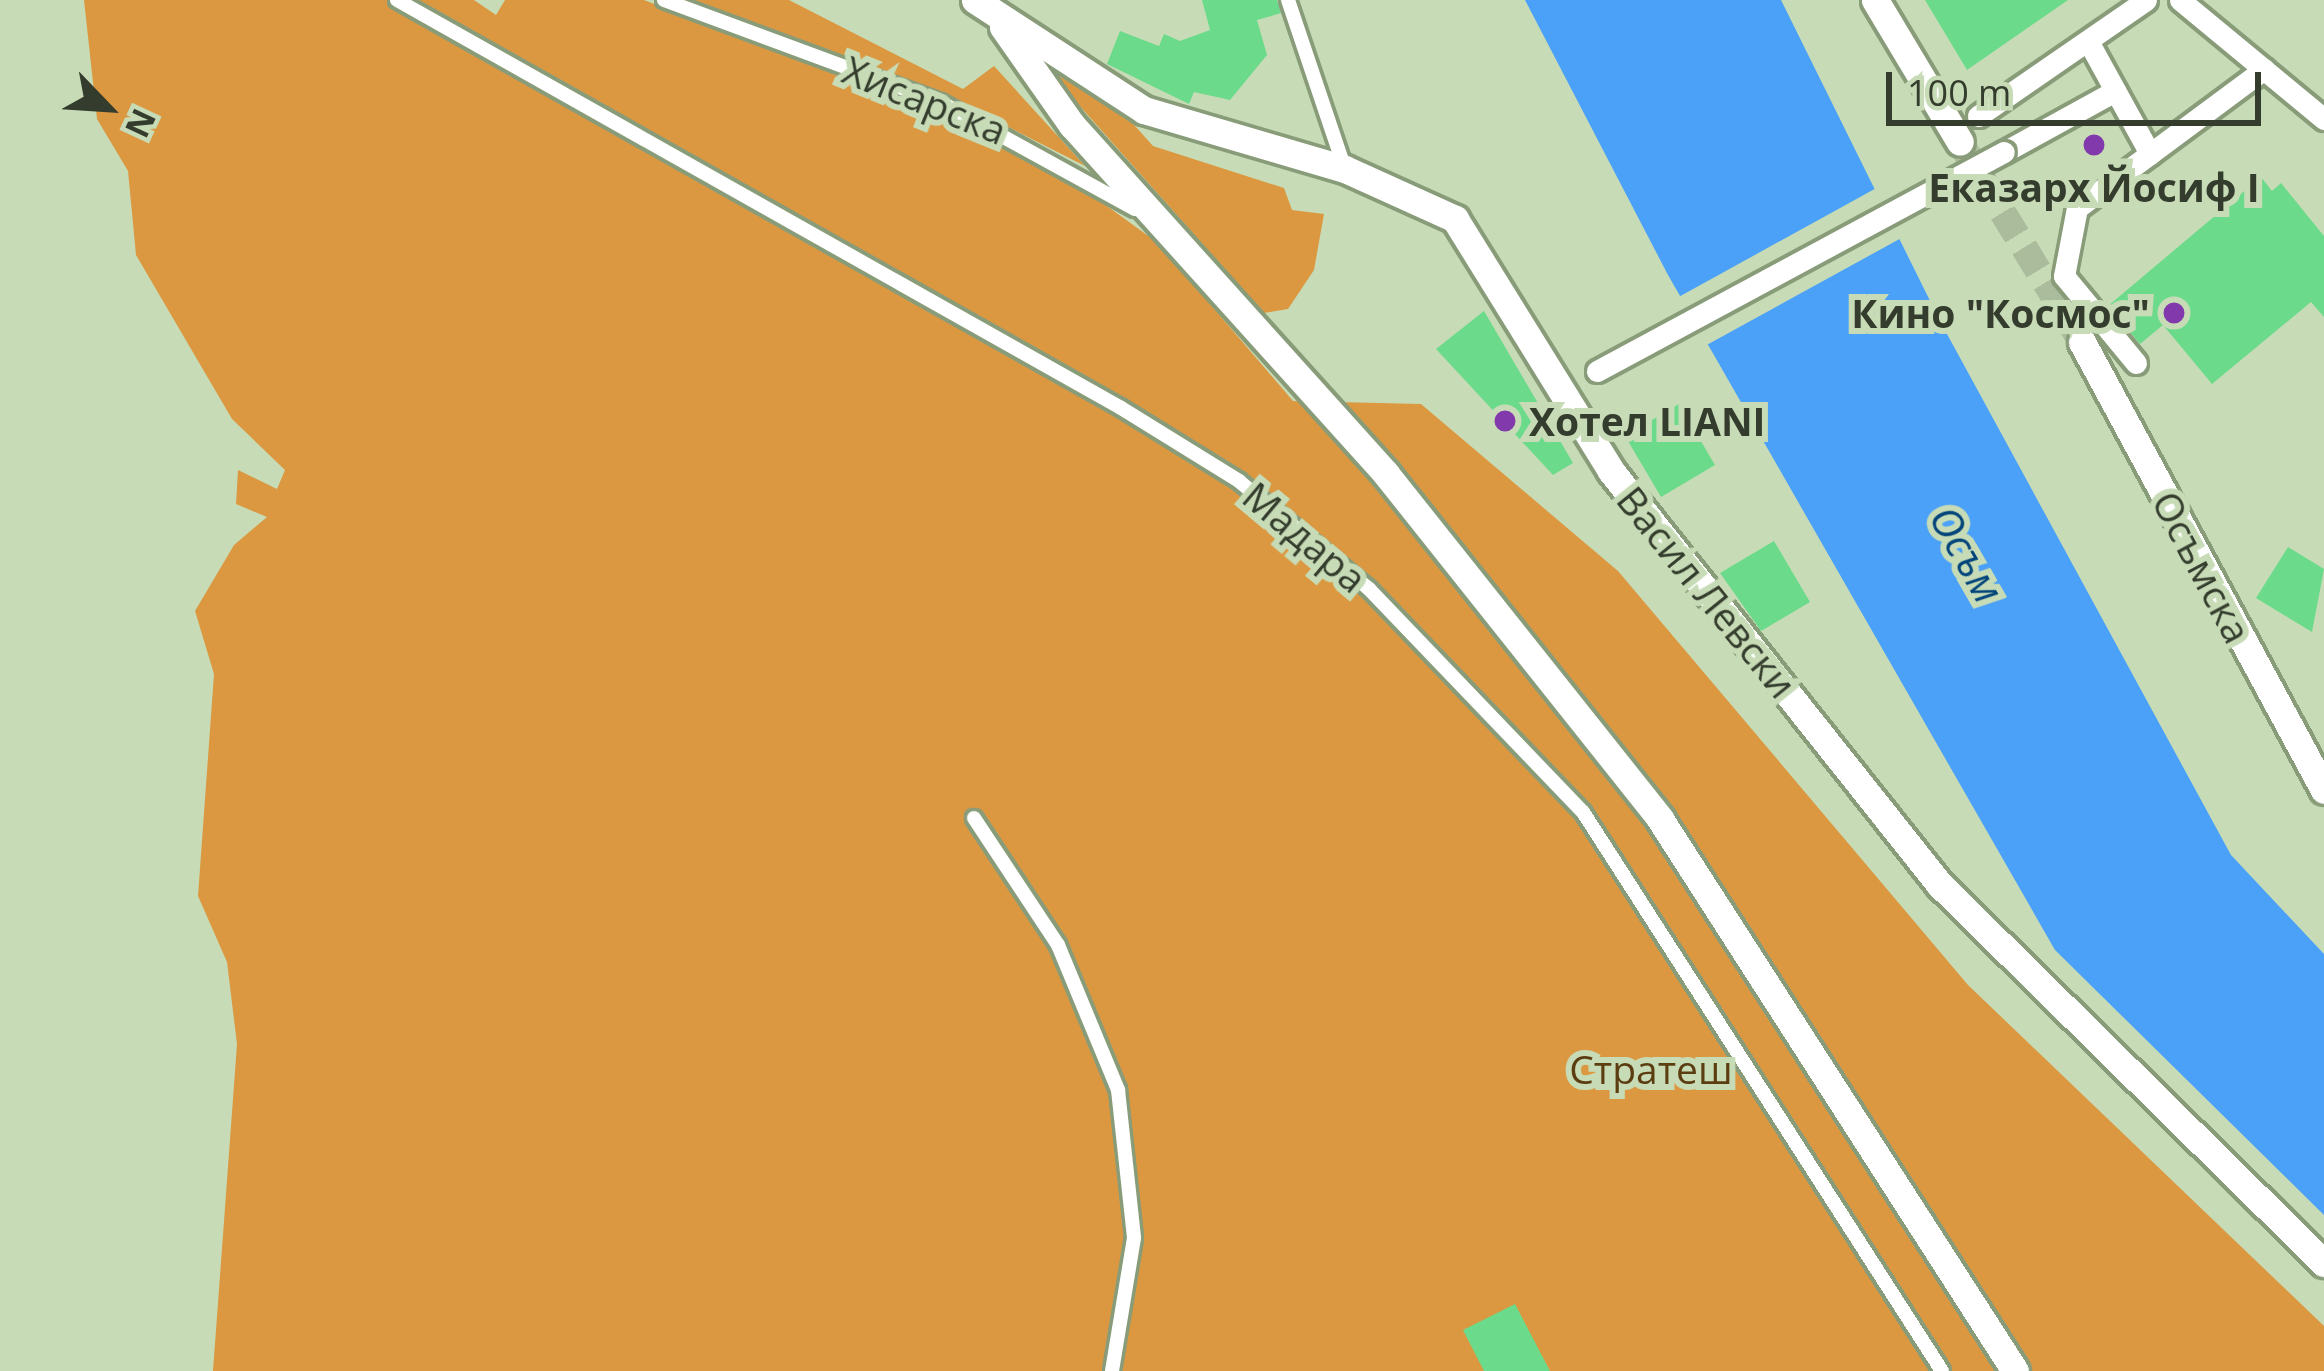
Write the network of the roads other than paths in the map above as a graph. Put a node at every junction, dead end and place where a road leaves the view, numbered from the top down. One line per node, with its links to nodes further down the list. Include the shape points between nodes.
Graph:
1 (397, 0): 25 (lane, Мадара, via 1121,408 1239,481 1369,589 1582,812)
2 (664, 0): 17 (lane, Хисарска, via 940,101)
3 (975, 0): 8 (street, Васил Левски)
4 (1288, 0): 16 (lane)
5 (1875, 0): 14 (street)
6 (2146, 0): 9 (street)
7 (2180, 0): 10 (street)
8 (998, 18): 16 (street, Васил Левски, via 1144,110); 17 (street, via 1072,125)
9 (2088, 41): 11 (street); 12 (street)
10 (2264, 69): 13 (street); 15 (street)
11 (2115, 91): 15 (street); 20 (street, bridge)
12 (1978, 116)
13 (2324, 119)
14 (1960, 142)
15 (2150, 154): 19 (street, via 2077,208 2064,276)
16 (1345, 169): 23 (street, Васил Левски, via 1455,219 1611,472 1940,885)
17 (1171, 231): 26 (street, via 1386,474 1660,819)
18 (2082, 342): 21 (street, Осъмска)
19 (2136, 363)
20 (1597, 371)
21 (2324, 790)
22 (974, 818): 24 (lane, via 1058,945 1118,1090 1134,1238)
23 (2324, 1263)
24 (1112, 1371)
25 (1942, 1371)
26 (2015, 1371)

